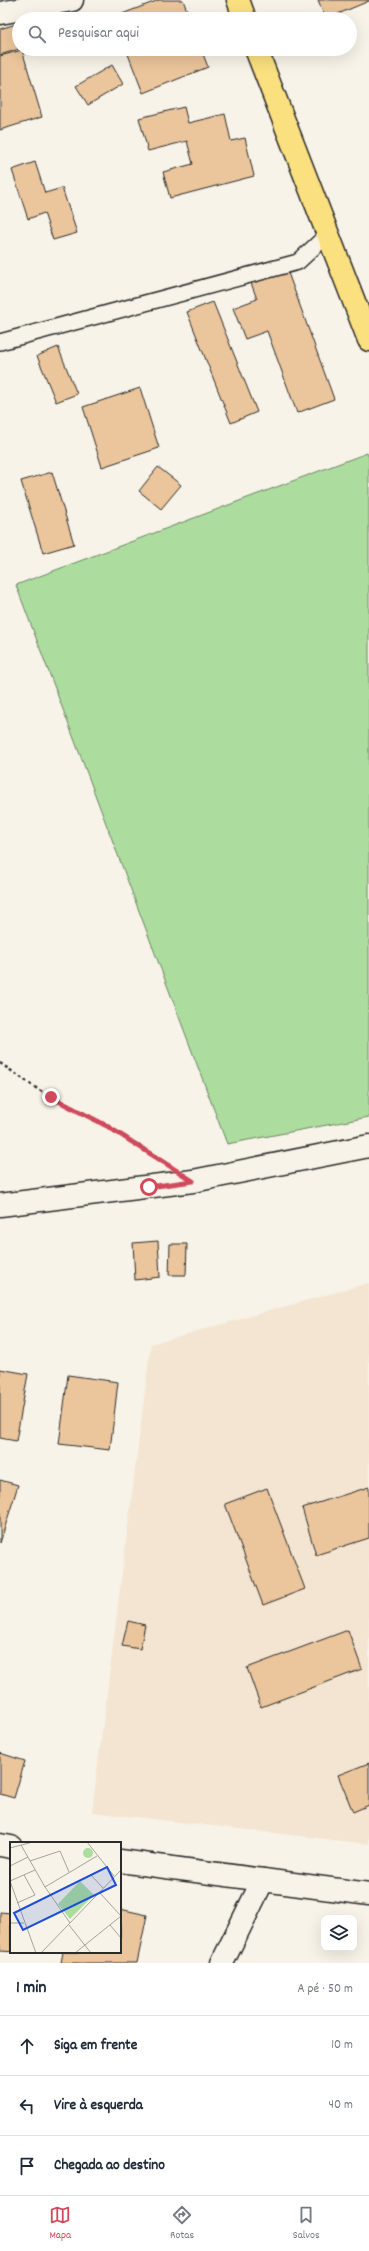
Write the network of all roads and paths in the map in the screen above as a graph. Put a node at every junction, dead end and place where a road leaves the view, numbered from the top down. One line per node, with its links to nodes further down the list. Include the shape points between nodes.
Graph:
1 (72, 0): 4 (street)
2 (238, 0): 3 (main road)
3 (242, 12)
4 (0, 13)
5 (259, 56): 6 (main road)
6 (327, 235): 7 (main road); 8 (lane, via 298,262)
7 (369, 340)
8 (0, 342)
9 (0, 1063): 11 (path, via 39,1090 107,1126)
10 (369, 1146): 11 (street)
11 (193, 1181): 12 (street)
12 (0, 1205)
13 (0, 1845): 14 (street)
14 (10, 1847)
15 (121, 1861): 16 (street)
16 (263, 1880): 17 (street); 18 (street)
17 (369, 1894)
18 (222, 1963)

